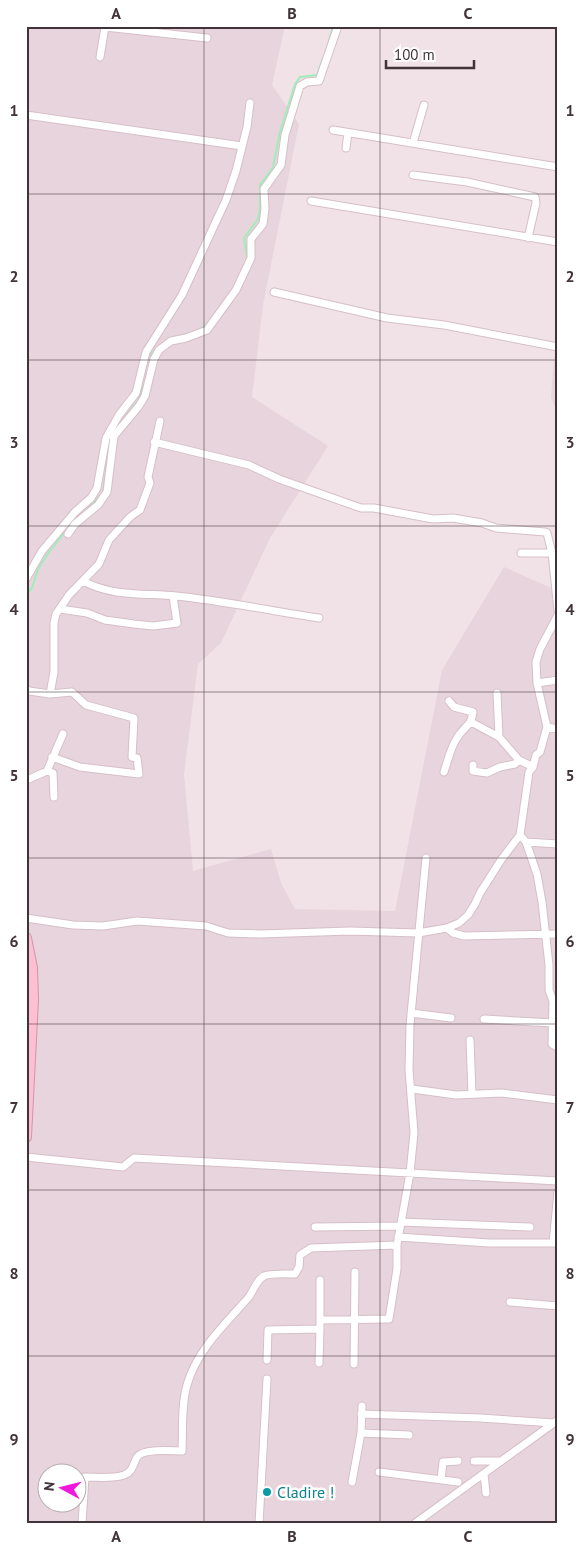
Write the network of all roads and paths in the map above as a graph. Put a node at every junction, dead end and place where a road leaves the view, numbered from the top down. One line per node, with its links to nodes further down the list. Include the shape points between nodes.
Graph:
1 (338, 26): 20 (street, via 319,81 300,86 285,135 281,165 264,188 263,224 251,239 251,258 236,290 207,330 171,341 159,350 145,396)
2 (207, 38): 3 (street, via 105,27)
3 (100, 57)
4 (250, 103): 10 (street)
5 (424, 105): 9 (street)
6 (26, 115): 10 (street)
7 (333, 130): 8 (street)
8 (348, 133): 9 (street); 11 (street)
9 (413, 143): 12 (street)
10 (242, 146): 20 (street, via 226,200 182,295 146,352 136,393 119,415)
11 (346, 148)
12 (558, 167)
13 (413, 174): 15 (street, via 535,197)
14 (311, 201): 15 (street)
15 (528, 238): 16 (street)
16 (558, 242)
17 (274, 292): 18 (street, via 387,318 444,325)
18 (558, 347)
19 (160, 421): 21 (street)
20 (111, 435): 22 (street); 23 (street)
21 (154, 442): 26 (street, via 249,465 360,508 433,520 453,518 496,528 545,532); 28 (street, via 148,478 150,484 140,510 109,540 100,564)
22 (96, 491): 23 (street); 27 (street, via 42,550)
23 (106, 493): 24 (street)
24 (68, 534)
25 (521, 552): 26 (street)
26 (552, 553): 31 (street)
27 (26, 580)
28 (83, 581): 29 (street, via 97,589); 30 (street, via 68,595)
29 (173, 596): 30 (street, via 177,623 153,626 105,620 87,613); 33 (street)
30 (60, 609): 38 (street, via 54,623 54,672)
31 (558, 610)
32 (558, 615): 35 (street, via 540,649 536,662)
33 (319, 618)
34 (558, 680): 35 (street)
35 (537, 683): 41 (street)
36 (26, 689): 38 (street)
37 (497, 693): 44 (street)
38 (50, 694): 45 (street, via 72,692 86,705 134,718 132,757 137,758 139,774 80,767)
39 (449, 701): 40 (street, via 454,707 474,712)
40 (471, 722): 44 (street); 50 (street, via 459,734)
41 (547, 727): 42 (street); 48 (street)
42 (558, 729)
43 (63, 734): 45 (street)
44 (499, 737): 46 (street)
45 (52, 757): 49 (street)
46 (519, 760): 47 (street, via 487,773 473,771); 48 (street)
47 (473, 765)
48 (533, 767): 53 (street, via 529,772)
49 (47, 771): 51 (street); 52 (street, via 53,773)
50 (444, 772)
51 (26, 779)
52 (54, 797)
53 (520, 835): 54 (street); 58 (street, via 468,915)
54 (526, 842): 55 (street); 61 (street, via 537,874)
55 (558, 844)
56 (426, 858): 59 (street)
57 (26, 918): 59 (street, via 74,925 103,926 137,921 206,926 228,933 350,930)
58 (447, 928): 59 (street); 61 (street, via 464,936)
59 (418, 933): 63 (street)
60 (558, 934): 61 (street)
61 (546, 936): 66 (street, via 549,990 554,1001)
62 (26, 938): 72 (main road, via 32,968 33,1000)
63 (411, 1013): 64 (street); 69 (street, via 409,1063)
64 (451, 1018)
65 (484, 1019): 66 (street)
66 (553, 1023): 68 (street, via 552,1044)
67 (470, 1040): 70 (street)
68 (558, 1047)
69 (412, 1089): 70 (street); 74 (street, via 414,1133)
70 (472, 1094): 71 (street, via 502,1093)
71 (558, 1100)
72 (26, 1137)
73 (26, 1157): 74 (street, via 123,1167 134,1158)
74 (410, 1173): 75 (street); 77 (street)
75 (558, 1182)
76 (558, 1192): 81 (street)
77 (401, 1224): 78 (street); 79 (street); 80 (street)
78 (530, 1226)
79 (315, 1227)
80 (398, 1237): 81 (street, via 489,1243); 82 (street)
81 (555, 1243)
82 (397, 1245): 87 (street, via 397,1269 389,1318); 108 (street, via 311,1248 300,1255 295,1274 264,1276 203,1349 192,1372 185,1396 182,1451 142,1453 126,1475 85,1477)
83 (356, 1272): 87 (street)
84 (320, 1280): 88 (street)
85 (510, 1302): 86 (street)
86 (558, 1306)
87 (355, 1319): 88 (street); 92 (street)
88 (320, 1320): 89 (street)
89 (320, 1329): 90 (street, via 268,1330); 91 (street)
90 (267, 1360)
91 (320, 1363)
92 (354, 1364)
93 (267, 1379): 109 (street)
94 (362, 1406): 95 (street)
95 (361, 1414): 96 (street); 97 (street)
96 (556, 1421): 101 (street)
97 (361, 1433): 98 (street); 105 (street)
98 (409, 1435)
99 (458, 1461): 104 (street, via 443,1462)
100 (474, 1461): 101 (street)
101 (500, 1461): 103 (street)
102 (379, 1472): 104 (street)
103 (484, 1474): 107 (street); 110 (street)
104 (441, 1480): 106 (street)
105 (352, 1482)
106 (458, 1482)
107 (486, 1493)
108 (82, 1524)
109 (259, 1524)
110 (414, 1524)

